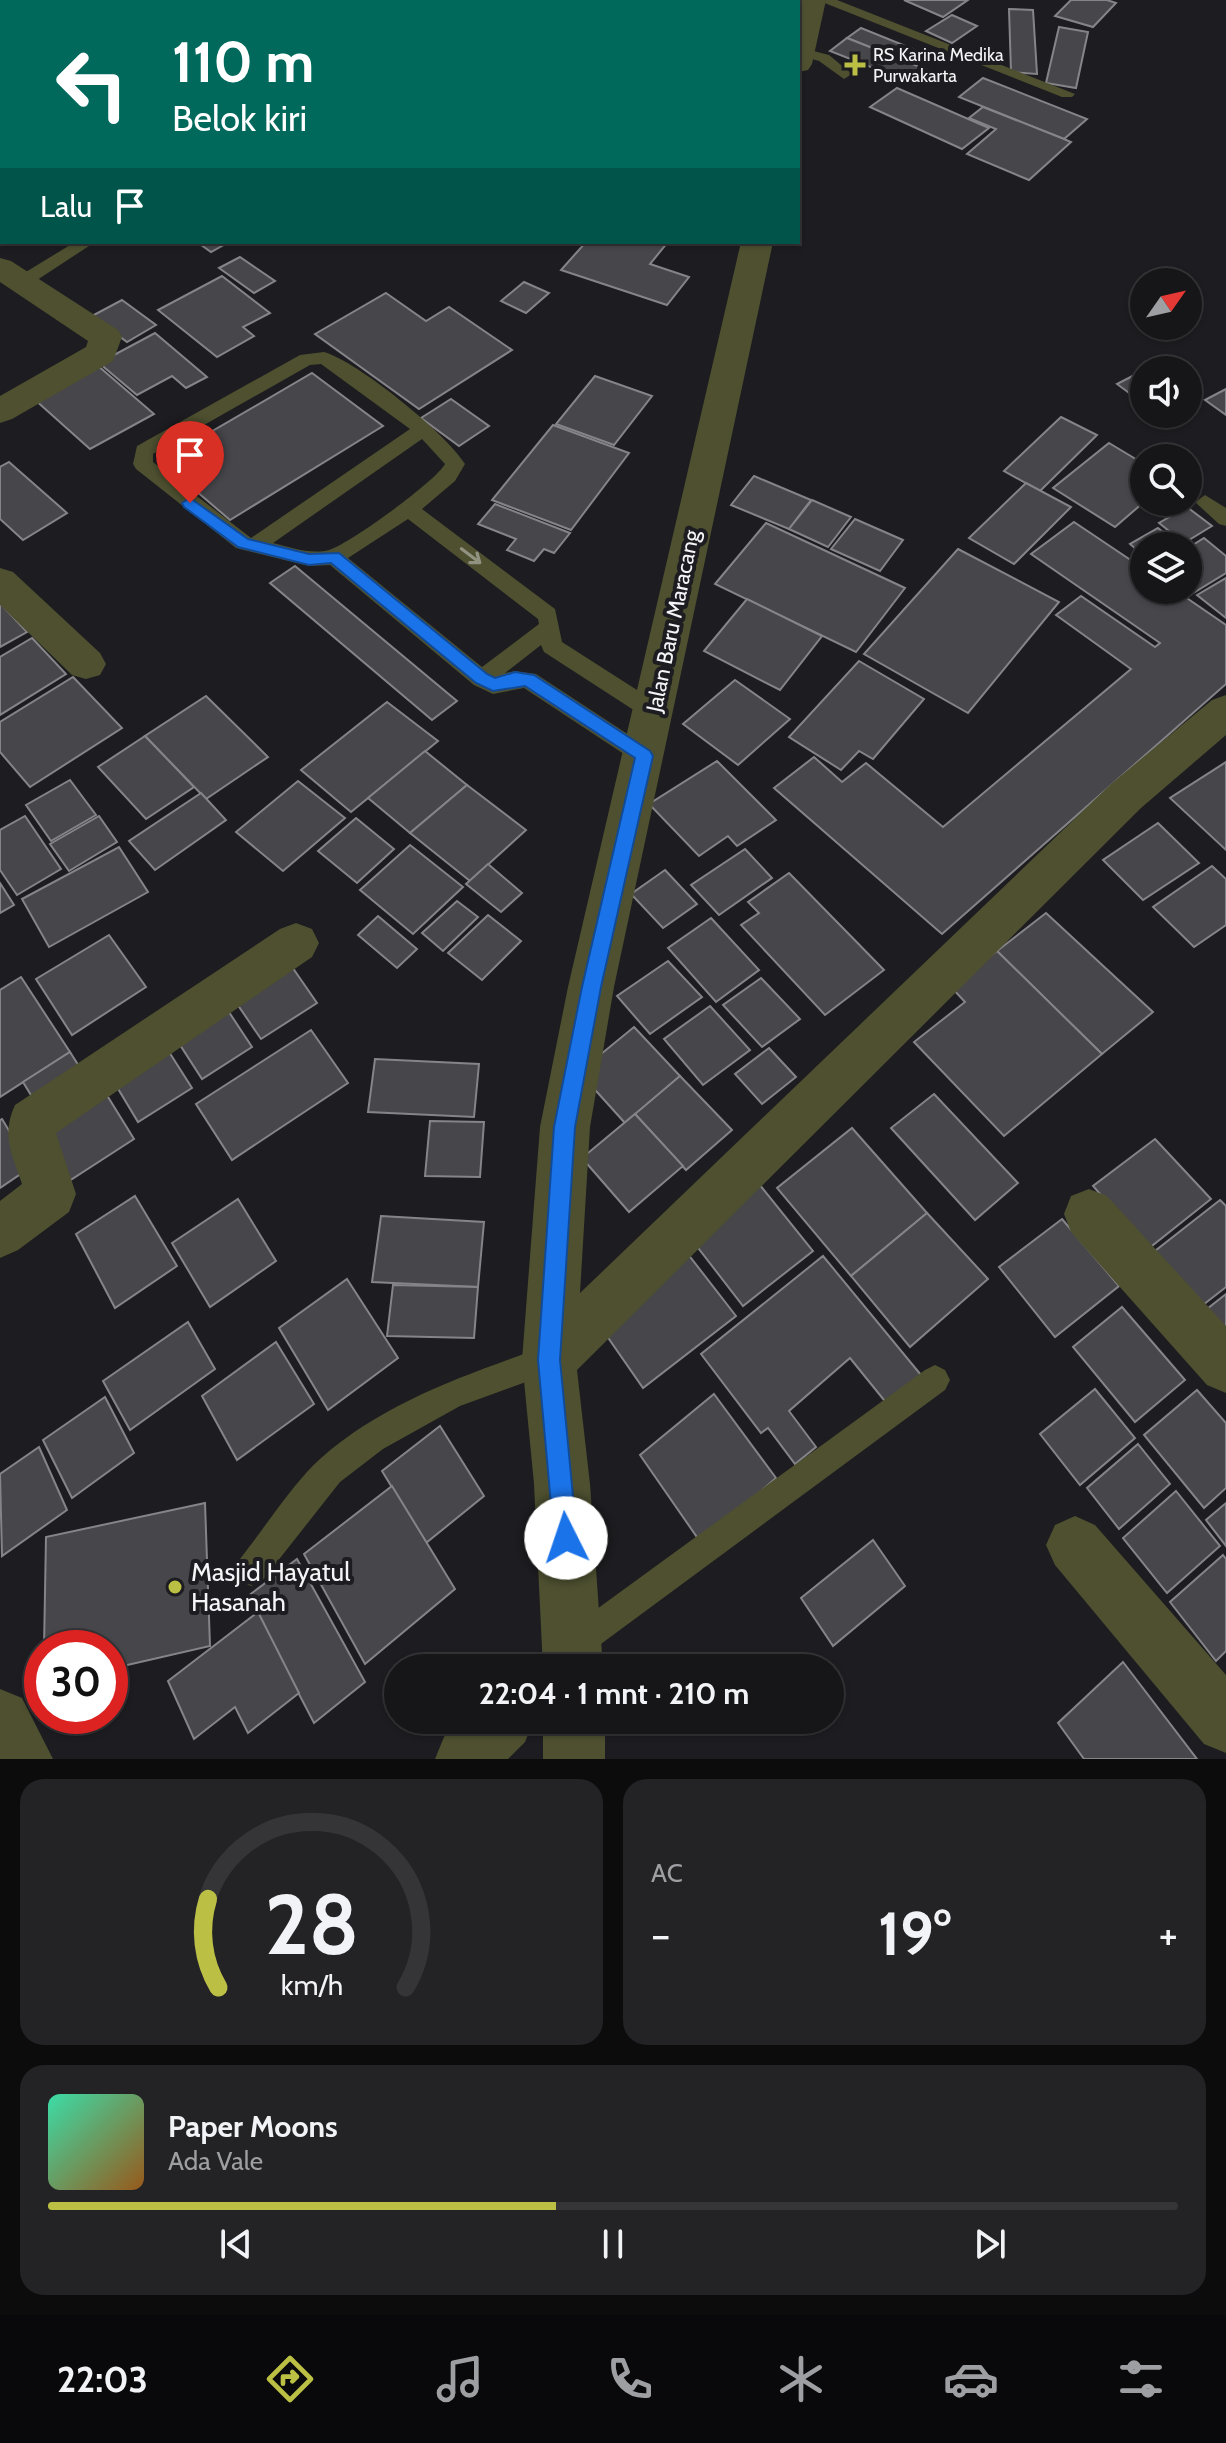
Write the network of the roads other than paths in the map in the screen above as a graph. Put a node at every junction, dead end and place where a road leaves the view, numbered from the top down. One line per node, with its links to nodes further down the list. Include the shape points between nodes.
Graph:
1 (824, 0): 4 (lane)
2 (804, 33): 3 (lane)
3 (844, 74)
4 (1067, 94)
5 (82, 244): 7 (lane)
6 (757, 244): 20 (street, Jalan Baru Maracang)
7 (11, 275): 8 (street, via 99,330 106,345 101,353)
8 (0, 411)
9 (422, 430): 11 (lane, via 452,455 455,464); 13 (lane); 13 (lane, via 330,361 316,357 144,451 147,469)
10 (1205, 502): 12 (lane)
11 (409, 509): 14 (lane); 16 (lane, one-way to 16, via 548,615)
12 (1226, 519)
13 (252, 547): 14 (lane, via 309,559)
14 (334, 557): 18 (lane)
15 (0, 582): 17 (street)
16 (549, 627): 18 (lane); 20 (lane, via 552,646 562,655)
17 (86, 664)
18 (482, 679): 21 (lane, via 493,685 528,680)
19 (1226, 711): 25 (street, via 1104,818)
20 (654, 712): 21 (street, Jalan Baru Maracang)
21 (644, 756): 25 (street, Jalan Baru Maracang, via 565,1127)
22 (296, 943): 24 (street, via 32,1121 31,1137 51,1194)
23 (1089, 1214): 26 (street)
24 (0, 1232)
25 (549, 1360): 29 (lane, via 453,1394 372,1438 329,1471); 30 (street, Jalan Baru Maracang, via 562,1484)
26 (1226, 1366)
27 (935, 1380): 31 (lane)
28 (1075, 1545): 33 (street)
29 (251, 1570)
30 (566, 1654)
31 (575, 1654)
32 (0, 1720): 36 (street)
33 (1226, 1722)
34 (490, 1734): 37 (street)
35 (574, 1734): 38 (street)
36 (22, 1759)
37 (466, 1759)
38 (574, 1759)

